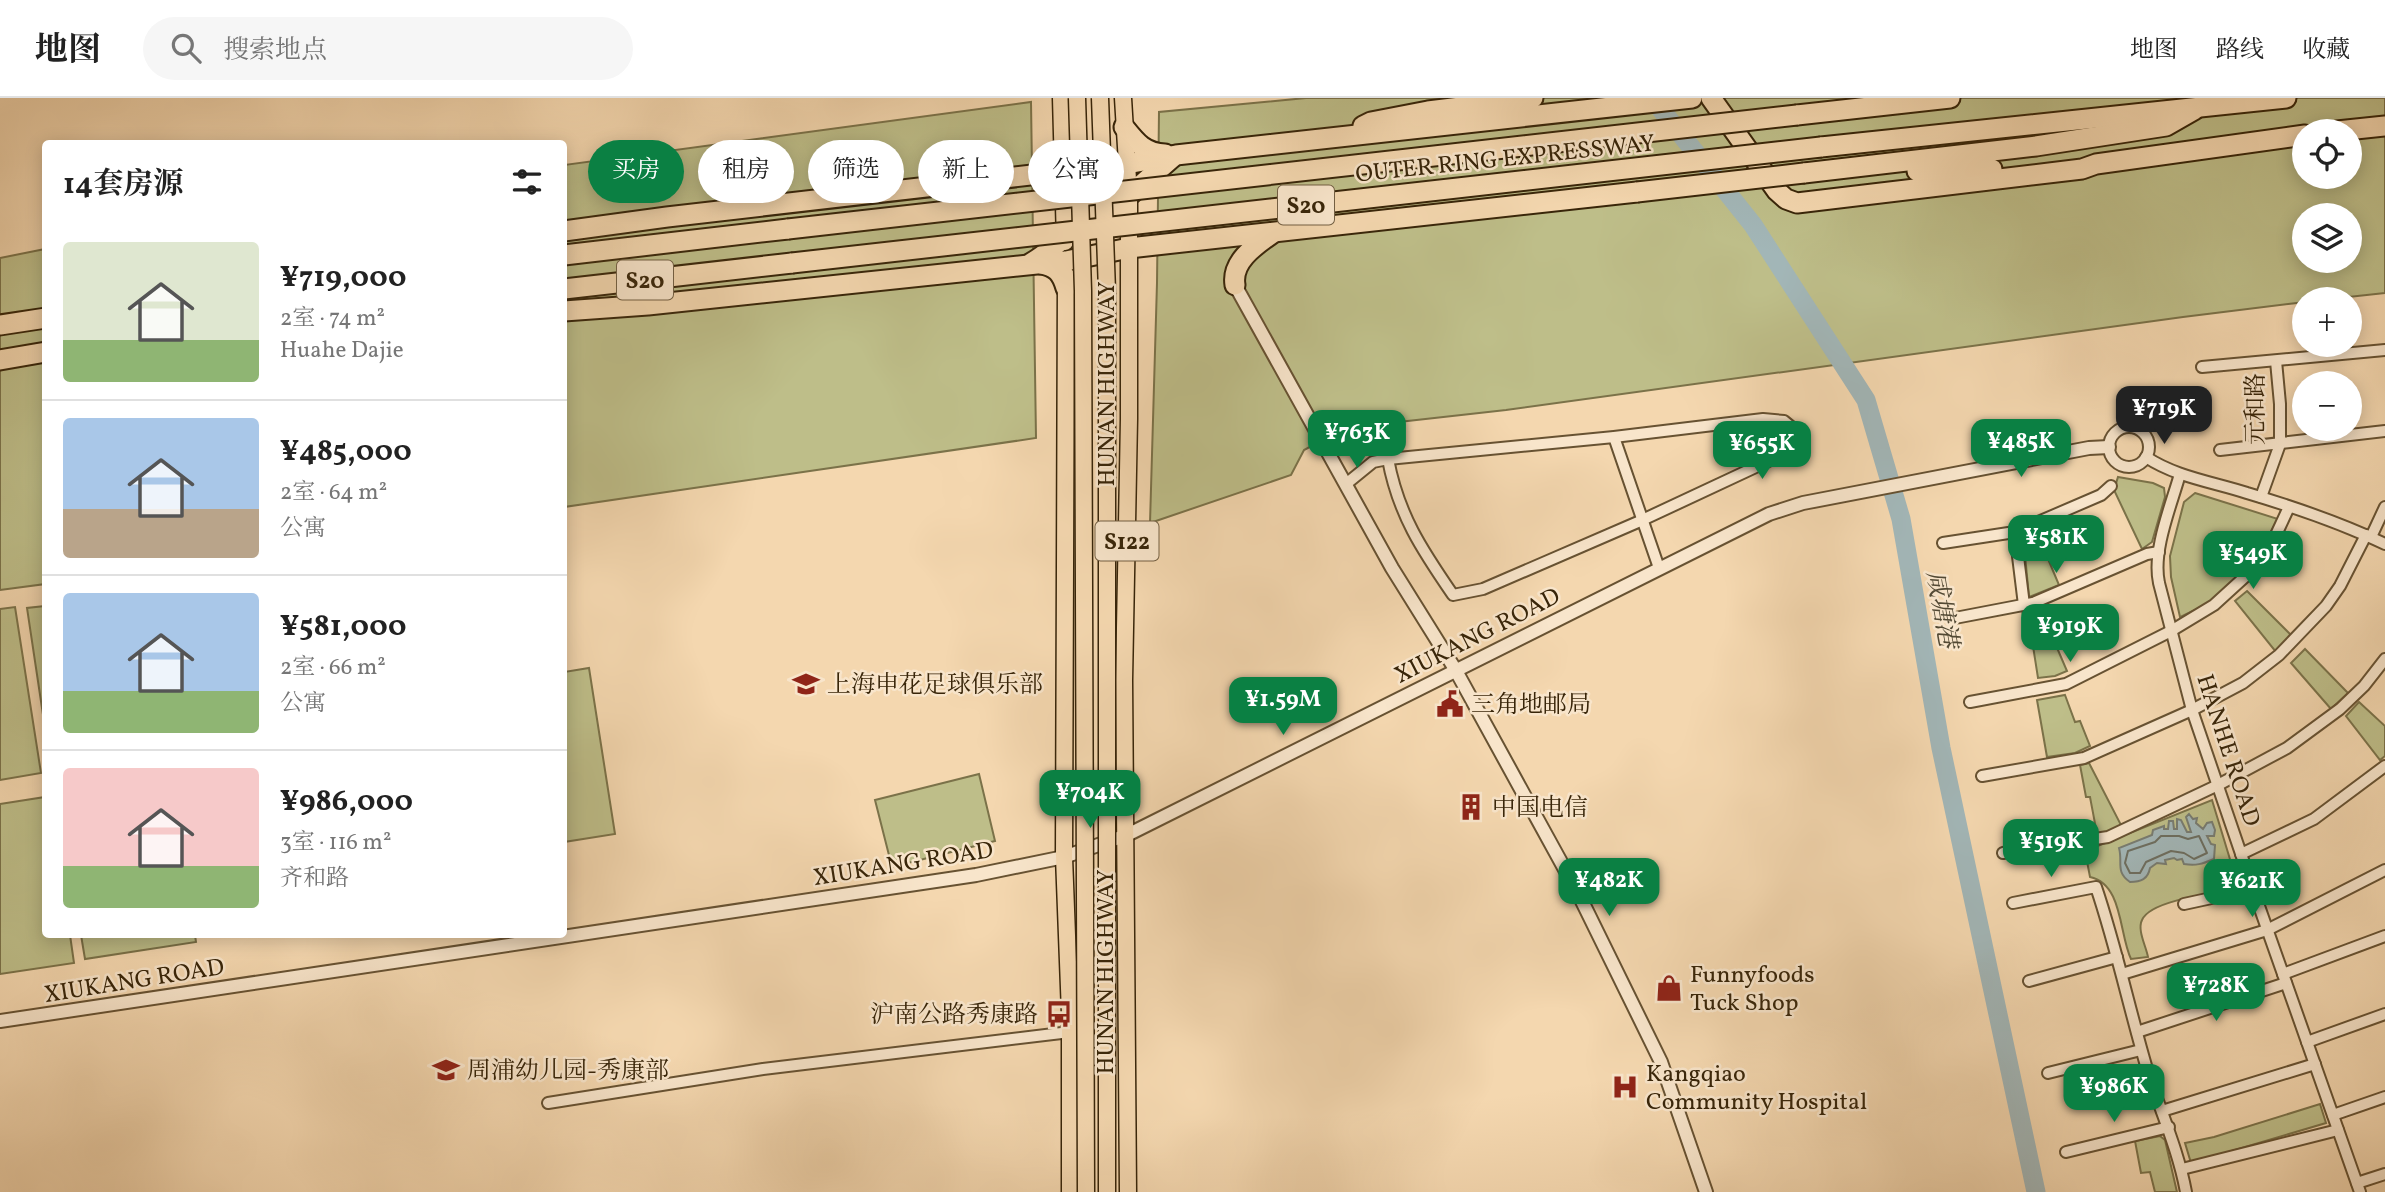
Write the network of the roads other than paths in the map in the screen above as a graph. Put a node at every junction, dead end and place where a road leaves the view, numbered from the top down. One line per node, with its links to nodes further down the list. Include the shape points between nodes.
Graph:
1 (1061, 98): 16 (main road, HUNAN HIGHWAY)
2 (1077, 98): 108 (main road, bridge, via 1083,291)
3 (1100, 98): 109 (main road, bridge, via 1107,291)
4 (1123, 98): 12 (main road, HUNAN HIGHWAY)
5 (1533, 98): 14 (highway, via 1402,115)
6 (1692, 98): 14 (highway)
7 (1711, 98): 20 (highway, via 1777,191 1797,203)
8 (1950, 98): 29 (highway, OUTER RING EXPRESSWAY / S20, bridge)
9 (2286, 98): 10 (highway, OUTER RING EXPRESSWAY / S20)
10 (2201, 106): 21 (highway, via 2166,126); 34 (highway, OUTER RING EXPRESSWAY / S20, bridge)
11 (2385, 126): 13 (highway)
12 (1124, 127): 17 (highway, via 1139,147); 19 (main road, HUNAN HIGHWAY)
13 (2362, 128)
14 (1336, 137): 17 (highway)
15 (2292, 137): 20 (highway)
16 (1062, 140)
17 (1177, 155): 19 (highway); 23 (highway)
18 (1124, 164): 19 (highway)
19 (1127, 164): 23 (main road, HUNAN HIGHWAY); 27 (highway, via 1115,184)
20 (2096, 164): 21 (highway, via 1898,172)
21 (1864, 166): 26 (highway, bridge)
22 (1028, 175): 25 (highway)
23 (1129, 196): 28 (main road, HUNAN HIGHWAY); 30 (highway, via 1094,226)
24 (1064, 203): 27 (main road, HUNAN HIGHWAY)
25 (567, 231)
26 (1274, 232): 28 (highway); 32 (highway, via 1242,259 1233,277)
27 (1065, 235): 30 (main road, HUNAN HIGHWAY); 31 (highway)
28 (1129, 248): 30 (highway); 73 (main road, HUNAN HIGHWAY / S122)
29 (567, 255)
30 (1066, 261): 31 (highway); 33 (main road, HUNAN HIGHWAY / S122)
31 (1029, 264): 33 (highway, via 1053,267); 35 (highway)
32 (1235, 285): 51 (street)
33 (1066, 288): 76 (main road, HUNAN HIGHWAY / S122)
34 (567, 289)
35 (567, 311)
36 (42, 319): 37 (highway)
37 (0, 326)
38 (2385, 349): 41 (street)
39 (42, 353): 40 (highway)
40 (0, 360)
41 (2276, 361): 42 (street); 45 (street, 元和路)
42 (2202, 367)
43 (2385, 431): 45 (street)
44 (1614, 437): 49 (street); 56 (street); 56 (street, via 1763,419 1784,421 1795,430 1792,450)
45 (2280, 444): 47 (street); 53 (street, 元和路)
46 (2109, 447): 48 (street, via 2110,455 2123,466 2137,465); 48 (street, via 2118,430 2135,428 2147,440); 62 (street, XIUKANG ROAD, via 1803,503 1769,514)
47 (2220, 450)
48 (2146, 457): 50 (street)
49 (1388, 459): 51 (street, via 1373,462); 56 (street, via 1393,489 1420,547 1453,595 1483,589)
50 (2180, 474): 53 (street); 61 (street, HANHE ROAD)
51 (1346, 484): 67 (street)
52 (2111, 485): 57 (street, via 2101,495)
53 (2261, 497): 54 (street)
54 (2289, 507): 58 (street); 65 (street, via 2275,537 2248,574 2214,605)
55 (2385, 507): 58 (street)
56 (1642, 520): 62 (street)
57 (2015, 531): 59 (street); 63 (street)
58 (2368, 536): 60 (street); 69 (street, via 2340,586 2279,655 2243,683)
59 (1943, 543)
60 (2385, 544)
61 (2158, 551): 63 (street); 65 (street, HANHE ROAD, via 2156,571)
62 (1659, 568): 67 (street, XIUKANG ROAD)
63 (2024, 605): 64 (street)
64 (1955, 618)
65 (2171, 631): 68 (street, via 2066,684); 69 (street, HANHE ROAD)
66 (2385, 659): 72 (street, via 2340,709 2287,748)
67 (1455, 669): 73 (street, XIUKANG ROAD); 111 (street, via 1580,895 1661,1062)
68 (1970, 702)
69 (2192, 710): 71 (street, via 2084,758); 72 (street, HANHE ROAD)
70 (2385, 766): 75 (street, via 2314,819)
71 (1982, 776)
72 (2218, 785): 74 (street, via 2108,838); 75 (street, HANHE ROAD)
73 (1127, 835): 76 (street, XIUKANG ROAD); 110 (main road, HUNAN HIGHWAY / S122)
74 (2003, 853)
75 (2241, 854): 78 (street, HANHE ROAD)
76 (1065, 858): 82 (street, XIUKANG ROAD); 91 (main road, HUNAN HIGHWAY / S122)
77 (2385, 870): 81 (street)
78 (2253, 889): 80 (street); 81 (street, HANHE ROAD)
79 (2013, 903): 85 (street, via 2096,887)
80 (2184, 904)
81 (2267, 930): 86 (street); 87 (street, HANHE ROAD)
82 (567, 936)
83 (2385, 936): 87 (street)
84 (555, 938): 90 (street, XIUKANG ROAD)
85 (2117, 957): 86 (street); 88 (street)
86 (2122, 974): 92 (street)
87 (2285, 979): 92 (street); 93 (street, HANHE ROAD)
88 (2029, 981)
89 (2385, 1014): 93 (street)
90 (0, 1021)
91 (1070, 1032): 98 (street, via 763,1069); 107 (main road, HUNAN HIGHWAY / S122)
92 (2137, 1032): 94 (street)
93 (2307, 1042): 95 (street, HANHE ROAD)
94 (2141, 1050): 96 (street); 99 (street)
95 (2315, 1064): 99 (street); 100 (street, HANHE ROAD)
96 (2048, 1073)
97 (2385, 1097): 100 (street)
98 (548, 1103)
99 (2162, 1111): 101 (street)
100 (2333, 1115): 102 (street, HANHE ROAD)
101 (2169, 1127): 103 (street); 104 (street)
102 (2338, 1130): 104 (street); 106 (street, HANHE ROAD)
103 (2066, 1152)
104 (2182, 1169): 112 (street)
105 (2385, 1174): 106 (street)
106 (2359, 1188)
107 (1070, 1192)
108 (1086, 1192)
109 (1107, 1192)
110 (1128, 1192)
111 (1706, 1192)
112 (2186, 1192)

